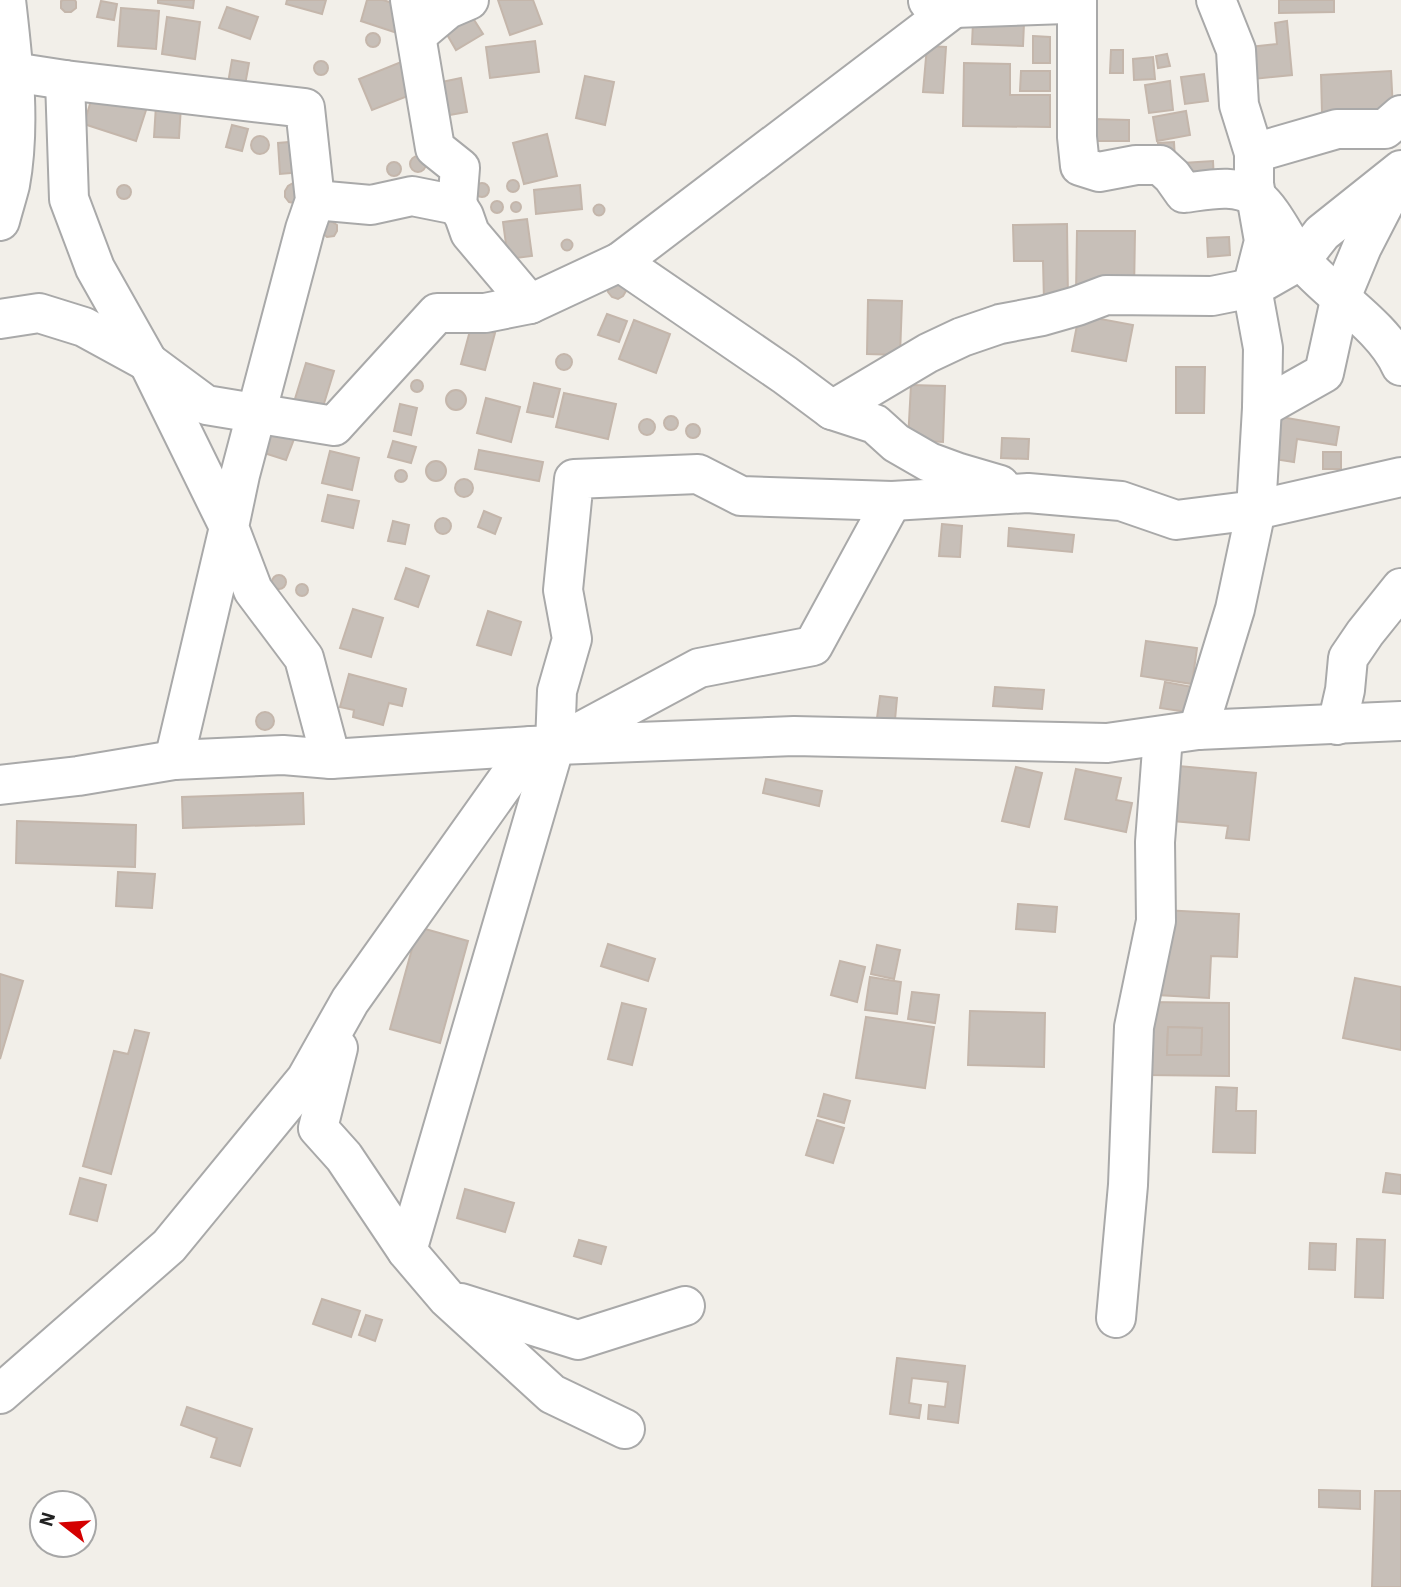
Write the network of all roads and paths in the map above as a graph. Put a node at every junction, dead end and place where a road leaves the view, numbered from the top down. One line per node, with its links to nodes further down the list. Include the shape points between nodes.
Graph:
1 (6, 0): 7 (street)
2 (468, 0): 6 (street)
3 (1077, 0): 5 (street, via 1066,4); 12 (street, via 1080,166 1099,172 1160,165 1184,193 1233,188)
4 (1216, 0): 10 (street, via 1236,50 1239,105)
5 (938, 4): 17 (street)
6 (414, 17): 14 (street, via 435,148 460,168)
7 (7, 71): 8 (street); 15 (street, via 14,149)
8 (65, 80): 13 (street, via 305,108); 22 (street, via 69,200 95,268)
9 (1401, 115): 10 (street, via 1385,129 1337,129)
10 (1254, 153): 12 (street)
11 (1401, 170): 16 (street, via 1322,233); 19 (street)
12 (1257, 198): 16 (street); 18 (street, via 1264,241)
13 (315, 200): 14 (street, via 371,205 412,197); 26 (street)
14 (457, 205): 20 (street, via 470,233)
15 (0, 222)
16 (1301, 260): 18 (street); 19 (street)
17 (620, 262): 20 (street); 25 (street)
18 (1252, 288): 24 (street, via 1263,348); 25 (street, via 1212,296 1106,295 1000,324 928,353)
19 (1340, 300): 23 (street, via 1363,318); 24 (street, via 1324,373)
20 (530, 304): 26 (street, via 485,313 438,313 334,426)
21 (0, 319): 22 (street, via 39,313 84,327)
22 (148, 362): 26 (street, via 206,405); 31 (street)
23 (1401, 366)
24 (1262, 408): 30 (street)
25 (832, 410): 28 (street, via 875,424 929,462)
26 (256, 414): 31 (street)
27 (1401, 477): 30 (street)
28 (1028, 493): 29 (street); 30 (street, via 1121,501 1176,520)
29 (892, 501): 36 (street, via 813,646 699,668); 36 (street, via 741,496 698,474 574,479 563,590 572,639)
30 (1256, 510): 35 (street, via 1235,609)
31 (229, 527): 37 (street, via 253,590 304,658); 38 (street)
32 (1401, 588): 34 (street, via 1348,658)
33 (1401, 722): 34 (street)
34 (1337, 724): 35 (street)
35 (1181, 733): 36 (street, via 1107,743 794,736); 44 (street, via 1155,842 1156,921 1134,1027 1128,1185)
36 (543, 746): 37 (street); 40 (street); 41 (street)
37 (331, 759): 38 (street, via 284,755)
38 (174, 760): 39 (street)
39 (0, 785)
40 (350, 1002): 41 (street, via 318,1128 344,1157); 45 (street, via 306,1079 169,1246)
41 (407, 1251): 42 (street)
42 (447, 1298): 43 (street, via 578,1340); 46 (street, via 552,1394)
43 (685, 1306)
44 (1116, 1318)
45 (0, 1394)
46 (625, 1429)

